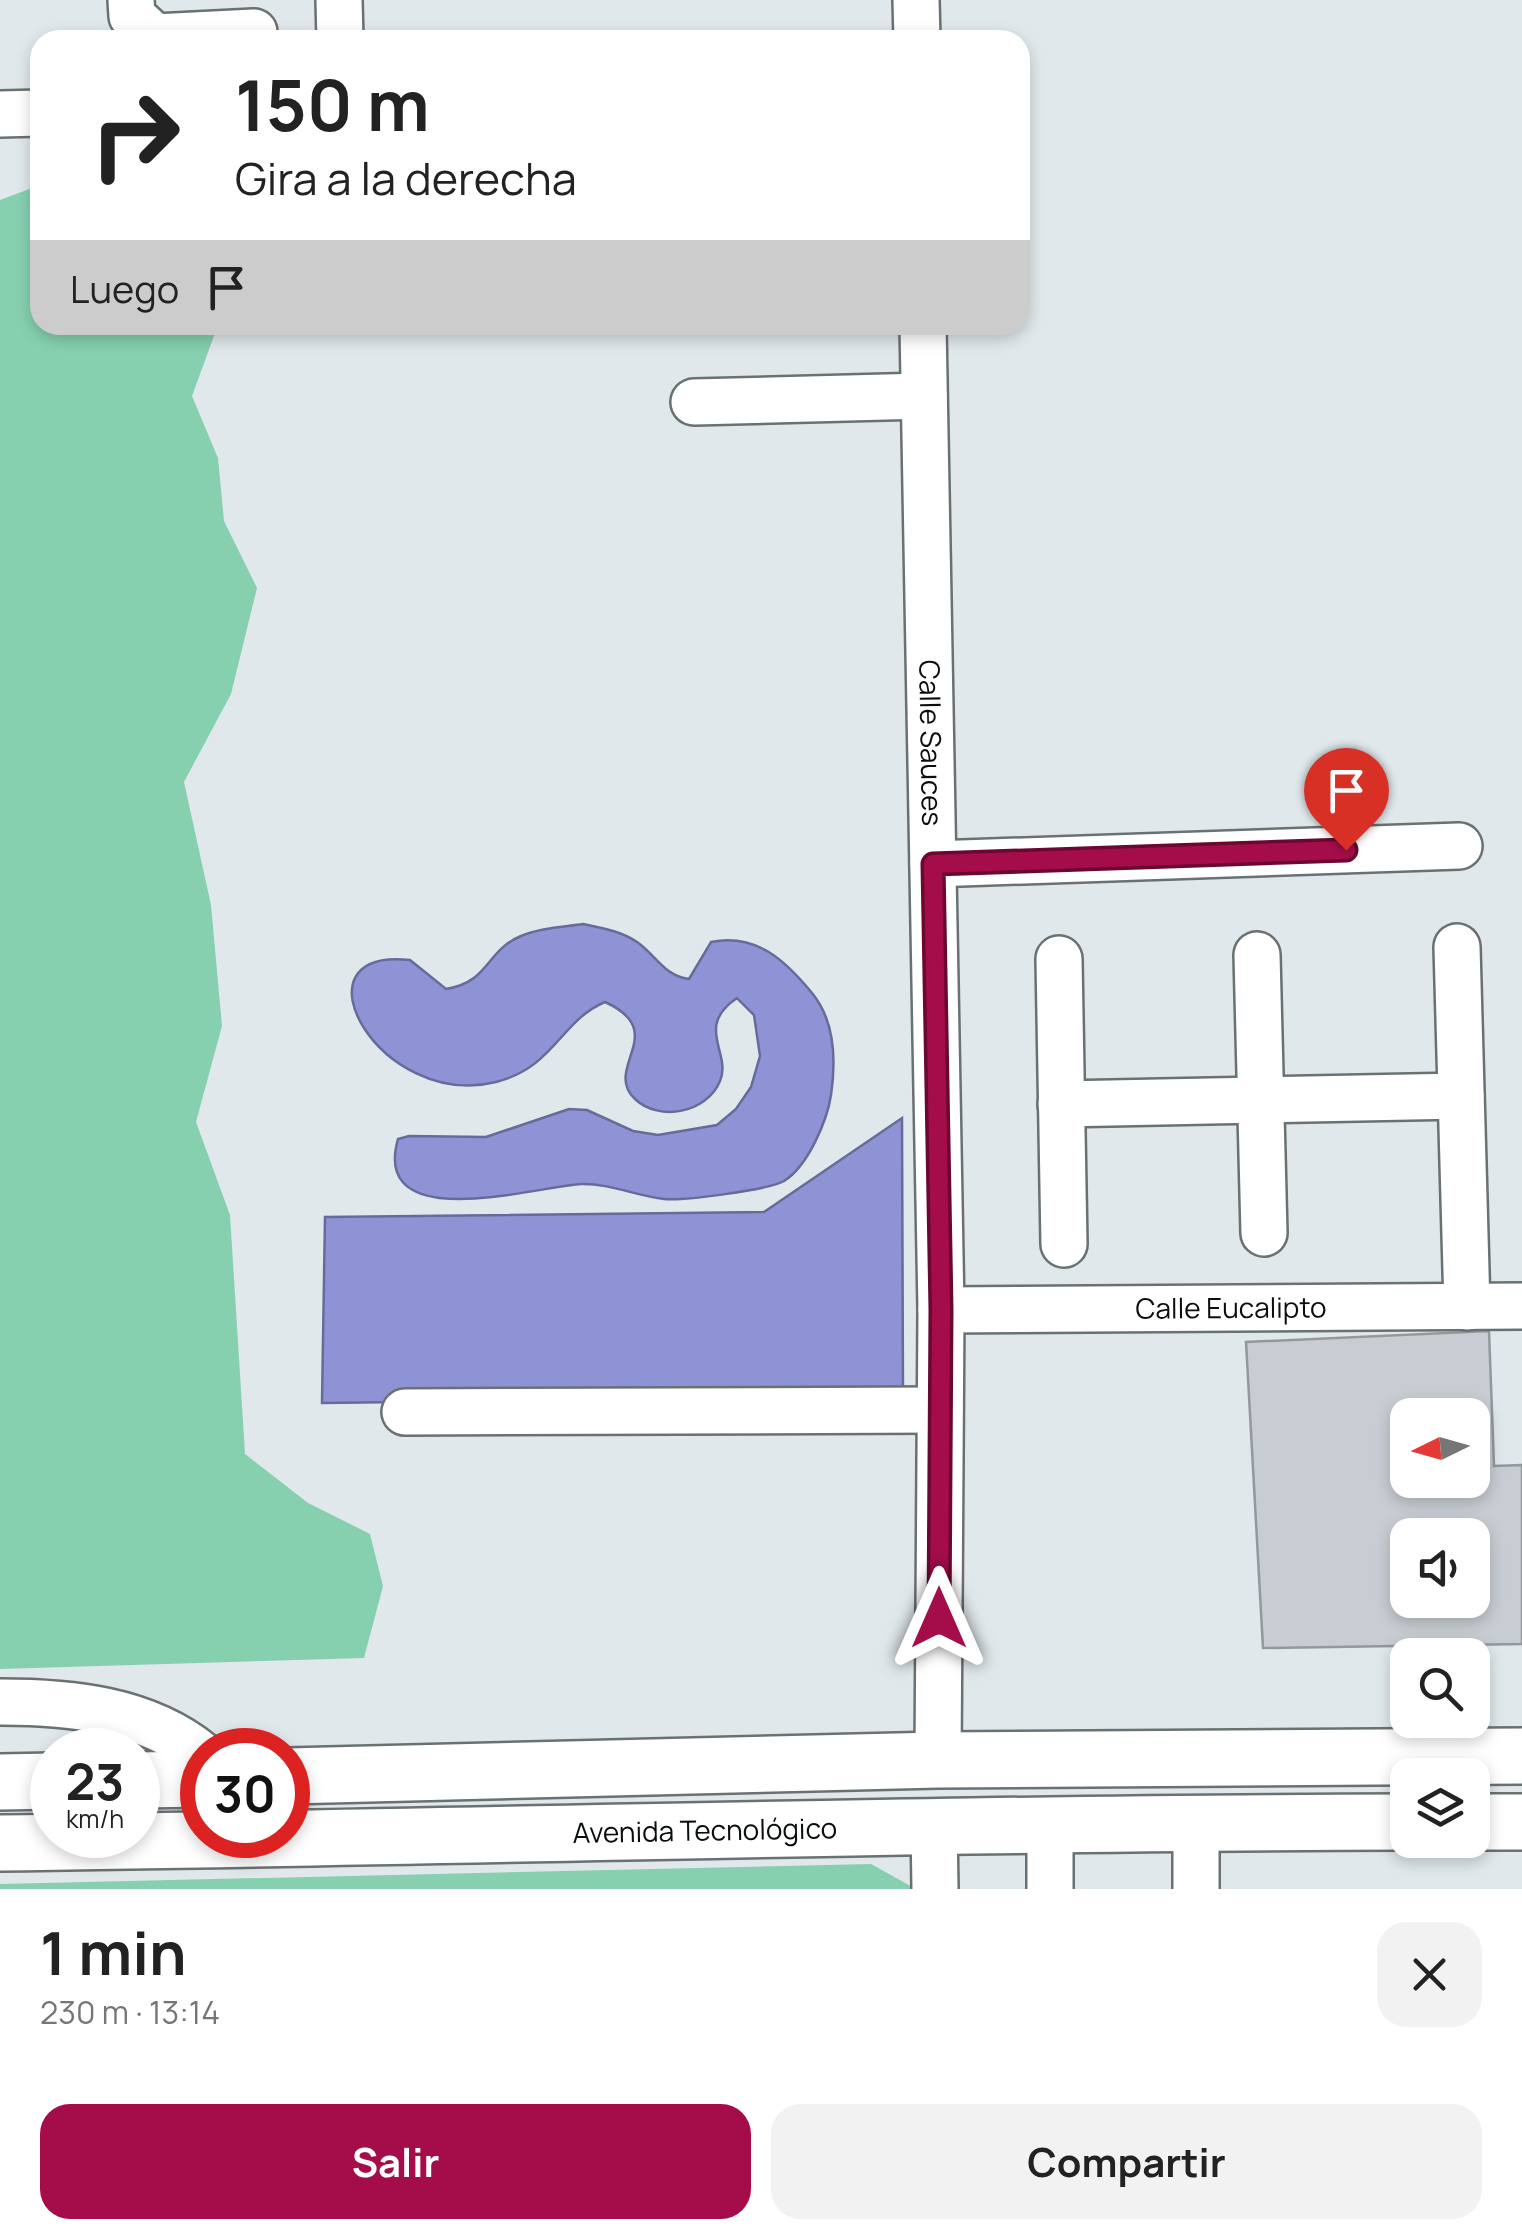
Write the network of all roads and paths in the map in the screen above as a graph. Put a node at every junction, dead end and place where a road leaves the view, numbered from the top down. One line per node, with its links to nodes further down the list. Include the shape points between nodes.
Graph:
1 (131, 0): 5 (street, via 132,16)
2 (340, 0): 7 (street)
3 (916, 0): 8 (street)
4 (254, 24): 6 (street)
5 (147, 30)
6 (208, 30)
7 (340, 30)
8 (917, 30)
9 (0, 114): 10 (street)
10 (30, 114)
11 (923, 335): 12 (street, Calle Sauces)
12 (924, 396): 13 (street); 15 (street, Calle Sauces)
13 (694, 402)
14 (1459, 846): 15 (street)
15 (933, 864): 26 (street, Calle Sauces)
16 (1457, 947): 19 (street)
17 (1256, 955): 20 (street)
18 (1059, 959): 21 (street)
19 (1461, 1096): 20 (street); 25 (street)
20 (1260, 1100): 21 (street); 22 (street)
21 (1061, 1104): 23 (street)
22 (1264, 1233)
23 (1064, 1244)
24 (1522, 1306): 25 (street, Calle Eucalipto)
25 (1467, 1307): 26 (street, Calle Eucalipto)
26 (941, 1310): 27 (street, Calle Sauces)
27 (940, 1410): 28 (street); 33 (street, Calle Sauces)
28 (405, 1412)
29 (0, 1702): 30 (street, via 126,1716)
30 (180, 1740)
31 (1197, 1756): 32 (main road); 33 (main road); 41 (main road)
32 (1522, 1756)
33 (938, 1760): 34 (main road)
34 (392, 1771): 35 (main road); 44 (main road)
35 (310, 1775)
36 (30, 1781): 37 (main road)
37 (0, 1782)
38 (1390, 1822): 41 (main road, Avenida Tecnológico)
39 (1490, 1822): 40 (main road)
40 (1522, 1822)
41 (1196, 1823): 43 (main road, Avenida Tecnológico); 48 (street)
42 (934, 1824): 43 (main road, Avenida Tecnológico); 44 (main road, Avenida Tecnológico); 46 (street)
43 (1050, 1824): 47 (street)
44 (396, 1838): 45 (main road, Avenida Tecnológico)
45 (0, 1842)
46 (935, 1889)
47 (1050, 1889)
48 (1196, 1889)

